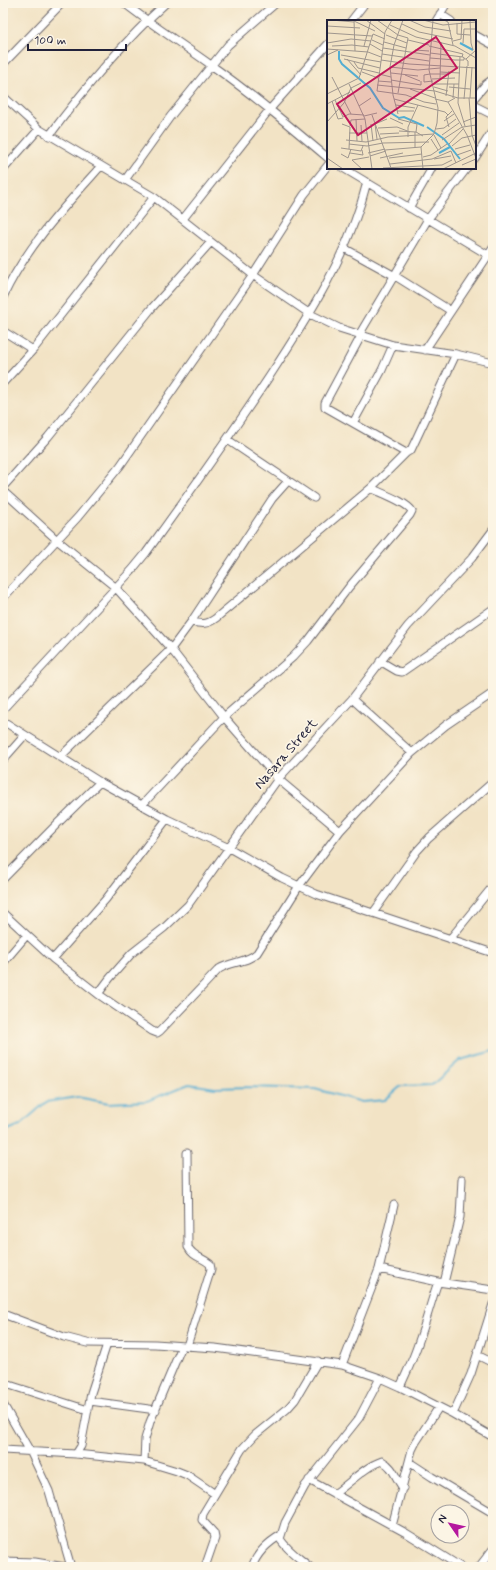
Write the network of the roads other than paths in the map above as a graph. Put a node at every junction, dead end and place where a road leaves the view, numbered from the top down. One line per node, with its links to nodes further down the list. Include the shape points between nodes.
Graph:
1 (62, 3): 15 (street)
2 (124, 3): 11 (street)
3 (166, 3): 11 (street)
4 (276, 3): 16 (street, via 228,45)
5 (365, 3): 8 (street)
6 (447, 3): 7 (street)
7 (440, 14): 9 (street); 10 (street)
8 (352, 20)
9 (437, 20)
10 (450, 20)
11 (146, 21): 16 (street); 25 (street, via 75,101)
12 (476, 34): 13 (street)
13 (492, 42)
14 (327, 45): 21 (street)
15 (3, 64)
16 (212, 65): 21 (street); 34 (street, via 170,117)
17 (493, 79): 19 (street)
18 (3, 96): 23 (street)
19 (476, 96)
20 (476, 106): 22 (street)
21 (270, 109): 27 (street); 38 (street)
22 (493, 115)
23 (39, 129): 25 (street); 33 (street)
24 (493, 130): 26 (street)
25 (49, 136): 28 (street)
26 (476, 156)
27 (327, 157)
28 (101, 166): 34 (street); 46 (street, via 63,208 29,252)
29 (327, 166): 44 (street, via 304,195)
30 (344, 169): 35 (street)
31 (431, 169): 37 (street)
32 (466, 169): 39 (street)
33 (3, 170)
34 (125, 180): 36 (street)
35 (367, 182): 37 (street); 41 (street, via 358,215)
36 (154, 197): 38 (street); 52 (street)
37 (409, 208): 39 (street)
38 (183, 219): 40 (street)
39 (428, 219): 43 (street); 45 (street)
40 (211, 242): 44 (street); 61 (street, via 151,309 48,437)
41 (344, 248): 45 (street); 48 (street)
42 (493, 248): 43 (street)
43 (488, 255): 47 (street)
44 (253, 275): 48 (street); 66 (street, via 120,466)
45 (394, 276): 47 (street); 50 (street)
46 (3, 297)
47 (451, 311): 53 (street)
48 (310, 314): 50 (street); 58 (street)
49 (3, 330): 52 (street)
50 (360, 336): 51 (street); 57 (street, via 324,405)
51 (393, 345): 53 (street); 57 (street)
52 (33, 350): 56 (street)
53 (425, 350): 54 (street)
54 (456, 354): 55 (street); 59 (street, via 411,450)
55 (493, 363)
56 (3, 382)
57 (353, 423): 59 (street)
58 (228, 440): 60 (street); 67 (street, via 146,553)
59 (406, 453): 62 (street)
60 (288, 481): 64 (street); 70 (street, via 272,499)
61 (3, 487)
62 (371, 488): 70 (street, via 216,618 204,624); 76 (street, via 410,508 410,515 349,587 308,641)
63 (3, 491): 66 (street)
64 (314, 498)
65 (493, 530): 72 (street, Nasara Street, via 472,558 408,626)
66 (57, 540): 67 (street); 68 (street)
67 (115, 587): 71 (street); 75 (street)
68 (3, 598)
69 (493, 609): 72 (street, via 402,672)
70 (191, 622): 71 (street)
71 (171, 648): 76 (street); 80 (street)
72 (380, 661): 74 (street, Nasara Street)
73 (493, 693): 79 (street, via 446,725)
74 (352, 698): 79 (street); 82 (street, Nasara Street)
75 (3, 709)
76 (224, 716): 82 (street); 85 (street)
77 (3, 721): 78 (street)
78 (25, 735): 80 (street); 81 (street)
79 (412, 753): 87 (street)
80 (60, 757): 83 (street)
81 (3, 760)
82 (278, 779): 87 (street); 88 (street, Nasara Street)
83 (100, 782): 85 (street); 89 (street)
84 (493, 782): 93 (street, via 421,847)
85 (142, 805): 86 (street)
86 (167, 819): 88 (street); 97 (street, via 106,899)
87 (340, 831): 90 (street)
88 (229, 848): 90 (street); 99 (street, Nasara Street, via 188,904 132,954)
89 (3, 879)
90 (299, 886): 93 (street); 99 (street, via 257,953 252,958 219,969 157,1033)
91 (493, 886): 95 (street)
92 (3, 913): 94 (street)
93 (372, 913): 95 (street)
94 (26, 936): 97 (street); 98 (street)
95 (450, 939): 96 (street)
96 (493, 953)
97 (53, 959): 99 (street)
98 (3, 963)
99 (98, 994)
100 (187, 1153): 109 (street, via 188,1247 194,1256 205,1259 211,1269)
101 (462, 1179): 104 (street, via 460,1217)
102 (394, 1204): 103 (street)
103 (379, 1269): 104 (street); 113 (street)
104 (441, 1282): 105 (street); 116 (street)
105 (493, 1290)
106 (493, 1304): 110 (street)
107 (3, 1314): 108 (street, via 64,1337 87,1343)
108 (107, 1344): 109 (street); 117 (street)
109 (184, 1346): 111 (street); 121 (street)
110 (477, 1355): 112 (street); 122 (street)
111 (318, 1361): 113 (street); 131 (street, via 291,1404 242,1448)
112 (493, 1363)
113 (342, 1365): 114 (street)
114 (380, 1378): 116 (street); 129 (street, via 359,1418)
115 (3, 1383): 120 (street)
116 (400, 1387): 119 (street)
117 (90, 1401): 120 (street); 121 (street)
118 (3, 1404): 125 (street)
119 (439, 1407): 122 (street); 128 (street, via 416,1442)
120 (88, 1410): 126 (street, via 81,1446)
121 (156, 1410): 127 (street, via 145,1439)
122 (453, 1414): 123 (street)
123 (493, 1437)
124 (3, 1450): 125 (street)
125 (31, 1453): 126 (street); 139 (street, via 49,1491)
126 (76, 1454): 127 (street)
127 (144, 1461): 131 (street, via 187,1475)
128 (409, 1462): 130 (street); 133 (street)
129 (309, 1480): 132 (street); 135 (street, via 285,1523)
130 (403, 1488): 132 (street, via 394,1470 382,1461 362,1472); 134 (street)
131 (215, 1494): 140 (street, via 201,1518 214,1533 215,1538)
132 (334, 1494): 134 (street)
133 (493, 1513)
134 (392, 1526): 143 (street)
135 (282, 1535): 141 (street, via 266,1546); 142 (street, via 280,1539 290,1551)
136 (493, 1549): 144 (street)
137 (3, 1561): 138 (street, via 35,1562)
138 (65, 1567)
139 (71, 1567)
140 (205, 1567)
141 (252, 1567)
142 (310, 1567)
143 (461, 1567)
144 (478, 1567)

